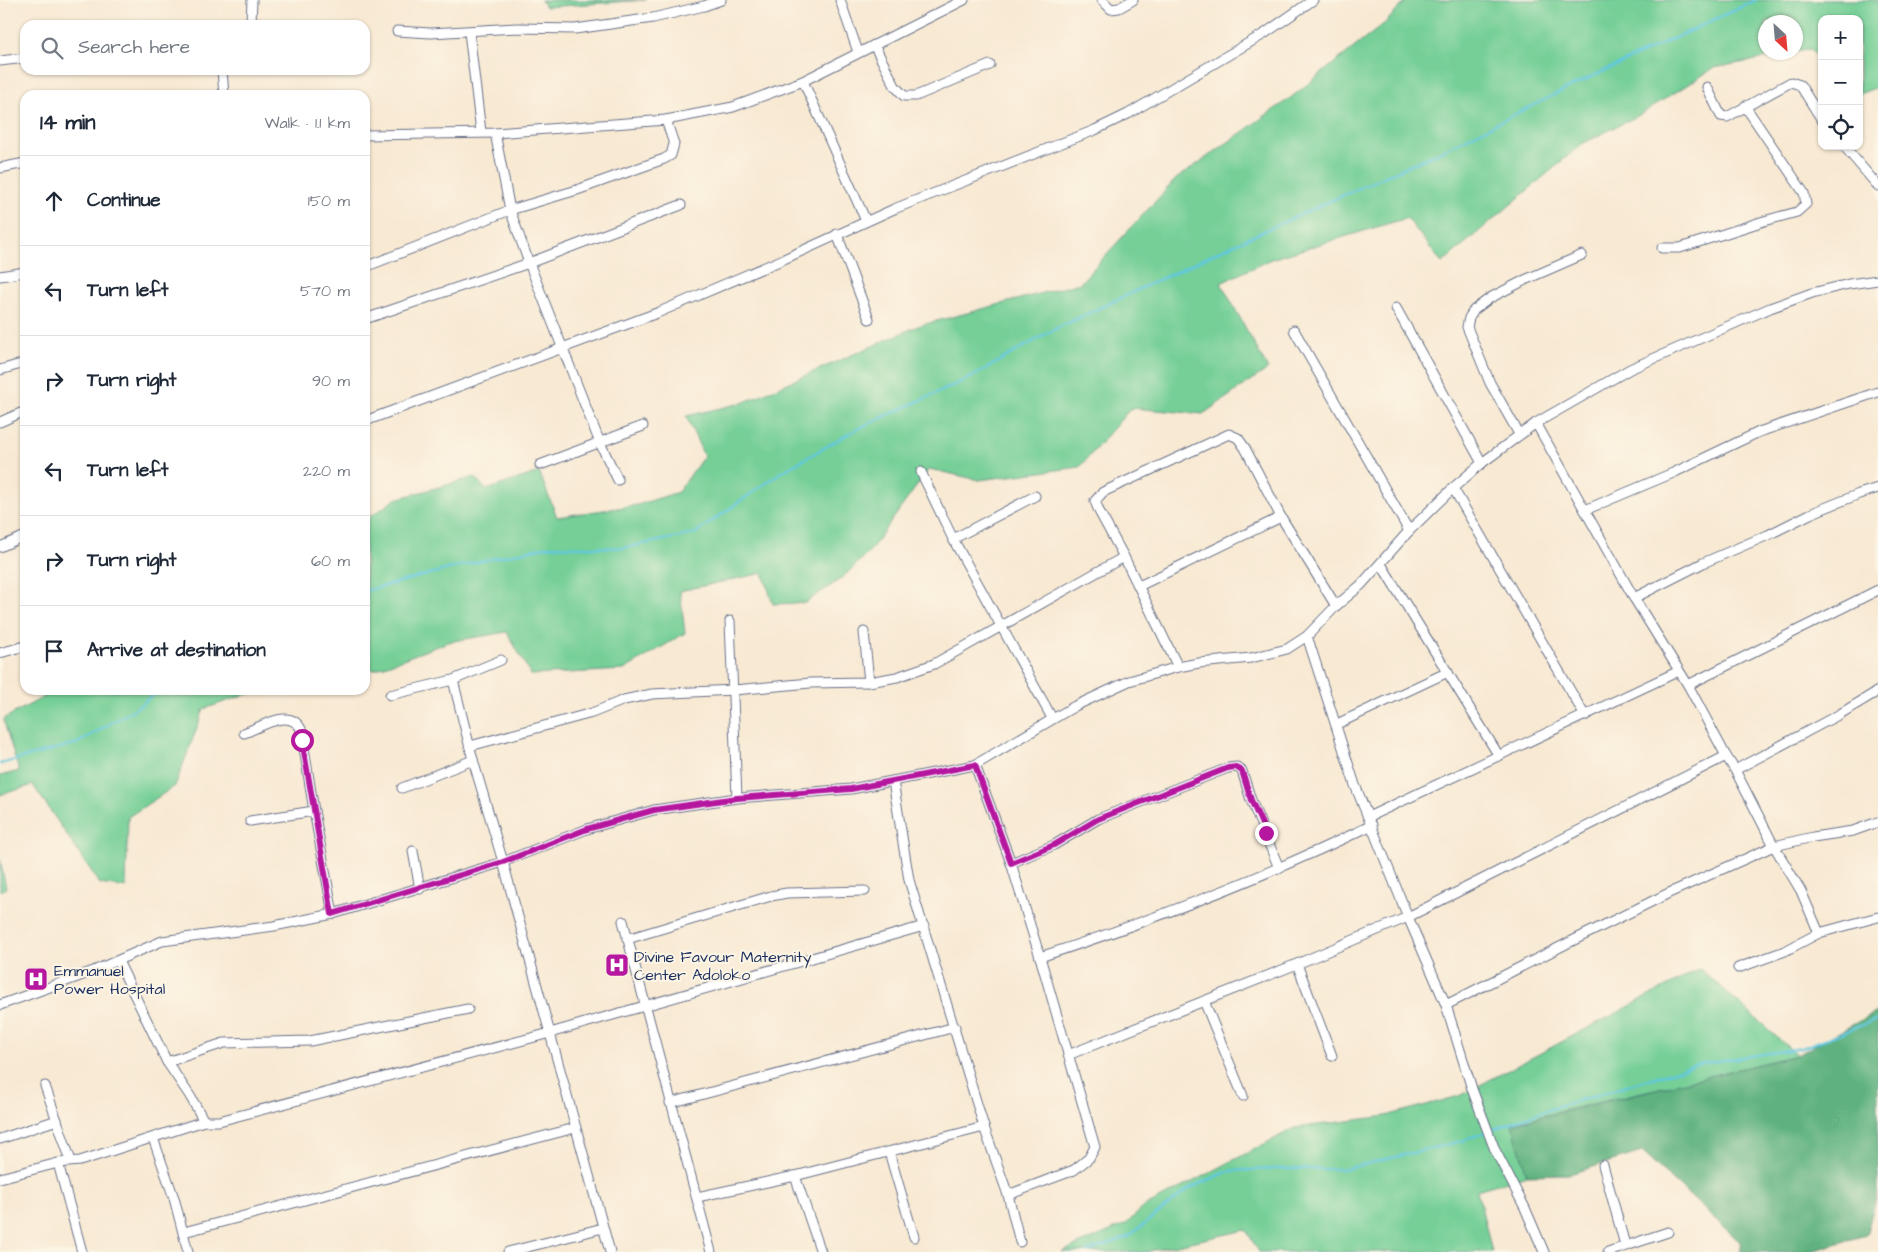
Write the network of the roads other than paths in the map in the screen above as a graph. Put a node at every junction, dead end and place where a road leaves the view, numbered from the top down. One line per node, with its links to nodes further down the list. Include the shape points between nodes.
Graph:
1 (252, 0): 8 (street)
2 (721, 0): 10 (street, via 671,14 574,29 517,28)
3 (840, 0): 12 (street)
4 (964, 0): 11 (street)
5 (1102, 0): 6 (street, via 1111,9)
6 (1133, 0)
7 (1313, 0): 32 (street, via 1264,34 1128,114)
8 (248, 20)
9 (397, 31): 10 (street)
10 (470, 32): 23 (street)
11 (874, 45): 12 (street); 15 (street, via 895,86 904,96 916,96)
12 (858, 52): 17 (street)
13 (20, 59): 14 (street)
14 (0, 61)
15 (990, 65)
16 (222, 75): 19 (street)
17 (803, 81): 22 (street, via 733,107); 32 (street)
18 (1707, 88): 20 (street, via 1722,116)
19 (224, 90)
20 (1745, 106): 21 (street, via 1792,82 1800,85); 34 (street, via 1804,194 1806,204 1797,212 1680,248)
21 (1818, 114)
22 (666, 120): 24 (street); 31 (street, via 674,144 671,155 577,190)
23 (481, 132): 24 (street); 25 (street)
24 (495, 133): 31 (street)
25 (370, 134)
26 (1847, 150): 29 (street)
27 (20, 164): 28 (street)
28 (0, 168)
29 (1878, 186)
30 (681, 205): 36 (street)
31 (510, 210): 36 (street); 37 (street)
32 (866, 221): 33 (street)
33 (837, 234): 43 (street); 45 (street, via 672,307)
34 (1662, 248)
35 (1582, 256): 54 (street, via 1490,298 1469,318 1467,327 1490,383)
36 (529, 263): 42 (street); 45 (street)
37 (370, 265)
38 (20, 273): 39 (street)
39 (0, 276)
40 (1878, 280): 52 (street, via 1812,293 1770,308 1630,368)
41 (1396, 308): 56 (street)
42 (370, 317)
43 (869, 319)
44 (1294, 330): 65 (street)
45 (563, 347): 50 (street); 55 (street)
46 (20, 364): 47 (street)
47 (0, 370)
48 (1878, 392): 63 (street, via 1759,432)
49 (20, 414): 51 (street)
50 (370, 419)
51 (0, 422)
52 (1536, 423): 54 (street); 63 (street)
53 (643, 426): 55 (street)
54 (1519, 434): 56 (street)
55 (600, 443): 57 (street); 59 (street)
56 (1482, 464): 60 (street)
57 (540, 465)
58 (921, 472): 67 (street)
59 (618, 480)
60 (1454, 488): 65 (street); 91 (street)
61 (1878, 488): 73 (street, via 1810,514)
62 (1035, 496): 67 (street)
63 (1584, 510): 73 (street)
64 (1280, 517): 69 (street, via 1245,448 1238,438 1229,434 1103,492 1096,501 1098,511); 71 (street); 74 (street)
65 (1409, 531): 70 (street)
66 (20, 538): 68 (street)
67 (954, 539): 76 (street)
68 (0, 546)
69 (1124, 557): 71 (street); 76 (street)
70 (1381, 564): 74 (street); 84 (street)
71 (1139, 586): 82 (street)
72 (1878, 590): 87 (street)
73 (1634, 598): 83 (street)
74 (1336, 606): 78 (street)
75 (730, 621): 88 (street)
76 (1000, 627): 86 (street, via 934,664 897,677); 92 (street)
77 (864, 632): 86 (street)
78 (1307, 636): 82 (street, via 1287,649 1251,658); 93 (street)
79 (20, 648): 80 (street)
80 (0, 654)
81 (500, 660): 85 (street)
82 (1178, 667): 92 (street, via 1129,681)
83 (1679, 671): 87 (street); 91 (street)
84 (1448, 672): 93 (street); 96 (street)
85 (453, 680): 90 (street); 95 (street)
86 (869, 682): 88 (street)
87 (1688, 685): 97 (street)
88 (734, 690): 95 (street, via 652,694); 103 (street)
89 (1878, 691): 100 (street)
90 (390, 695)
91 (1585, 716): 96 (street)
92 (1052, 718): 99 (street)
93 (1337, 724): 106 (street)
94 (244, 734): 104 (street, via 282,719 298,722 302,728)
95 (470, 746): 98 (street)
96 (1498, 756): 106 (street)
97 (1726, 756): 100 (street); 116 (street)
98 (473, 760): 102 (street); 110 (street)
99 (975, 765): 101 (street); 111 (street)
100 (1735, 770): 108 (street)
101 (893, 781): 103 (street, via 851,789); 119 (street, via 910,880)
102 (402, 788)
103 (737, 798): 110 (street, via 654,810 587,829)
104 (314, 811): 105 (street); 115 (street)
105 (250, 821)
106 (1370, 821): 112 (street, via 1325,848); 116 (street)
107 (1878, 822): 108 (street, via 1853,831)
108 (1774, 846): 120 (street, via 1801,892); 129 (street, via 1669,893)
109 (413, 851): 113 (street)
110 (503, 862): 113 (street); 132 (street)
111 (1011, 863): 112 (street, via 1054,845 1098,819 1236,767 1242,771); 122 (street)
112 (1279, 868): 122 (street, via 1122,930)
113 (420, 889): 115 (street)
114 (866, 891): 121 (street, via 771,896)
115 (332, 914): 123 (street, via 162,942)
116 (1408, 917): 124 (street); 129 (street)
117 (1878, 917): 120 (street)
118 (623, 921): 121 (street)
119 (924, 926): 128 (street); 131 (street)
120 (1819, 932): 125 (street, via 1785,951)
121 (627, 939): 128 (street)
122 (1040, 957): 133 (street)
123 (118, 961): 127 (street); 135 (street)
124 (1297, 964): 126 (street); 134 (street)
125 (1738, 968)
126 (1204, 1001): 133 (street); 137 (street)
127 (0, 1005)
128 (647, 1005): 132 (street); 138 (street)
129 (1446, 1005): 165 (street, via 1472,1090 1495,1150)
130 (468, 1009): 135 (street, via 310,1041 224,1043)
131 (955, 1026): 138 (street); 141 (street)
132 (550, 1033): 140 (street, via 219,1121); 142 (street)
133 (1068, 1055): 151 (street, via 1094,1147 1089,1158 1074,1170)
134 (1332, 1056)
135 (168, 1062): 140 (street)
136 (46, 1086): 139 (street)
137 (1243, 1096)
138 (670, 1103): 152 (street)
139 (57, 1120): 144 (street); 146 (street)
140 (204, 1121): 143 (street)
141 (984, 1127): 145 (street); 151 (street)
142 (575, 1128): 153 (street); 154 (street)
143 (153, 1138): 146 (street, via 80,1161); 154 (street)
144 (0, 1139)
145 (890, 1152): 149 (street); 156 (street)
146 (71, 1160): 147 (street)
147 (58, 1163): 150 (street); 159 (street)
148 (1603, 1165): 158 (street)
149 (795, 1176): 152 (street); 164 (street)
150 (0, 1178)
151 (1008, 1195): 157 (street)
152 (697, 1197): 163 (street)
153 (603, 1228): 161 (street); 162 (street)
154 (184, 1232): 160 (street)
155 (1668, 1232): 158 (street)
156 (914, 1237)
157 (1020, 1242)
158 (1625, 1245): 166 (street)
159 (82, 1252)
160 (188, 1252)
161 (508, 1252)
162 (610, 1252)
163 (711, 1252)
164 (821, 1252)
165 (1544, 1252)
166 (1608, 1252)

